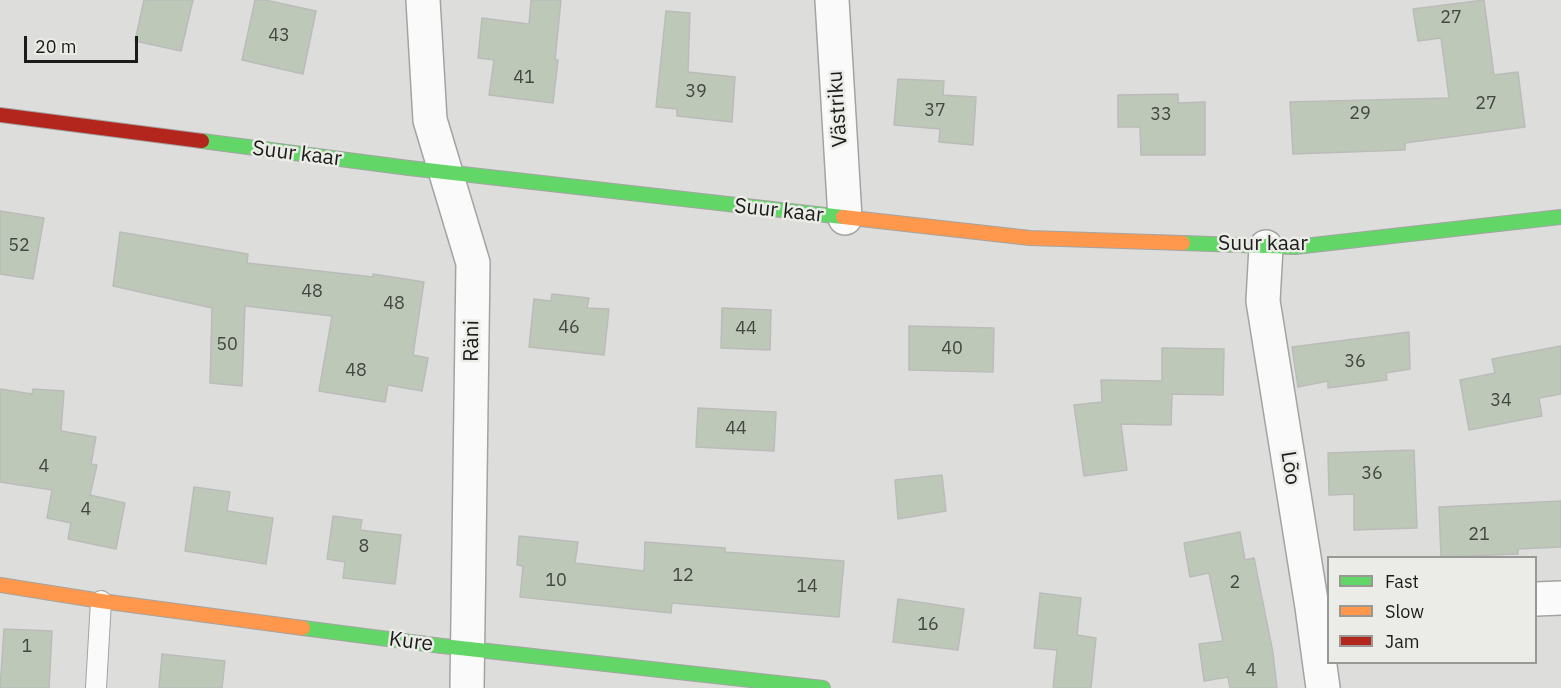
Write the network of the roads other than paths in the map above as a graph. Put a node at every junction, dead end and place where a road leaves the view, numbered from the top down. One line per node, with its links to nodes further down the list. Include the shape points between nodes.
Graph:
1 (423, 0): 4 (street, Räni, via 430,120)
2 (832, 0): 6 (street, Västriku)
3 (0, 115): 4 (street, Suur kaar)
4 (445, 172): 6 (street, Suur kaar); 13 (street, Räni, via 473,263)
5 (1561, 217): 7 (street, Suur kaar)
6 (845, 218): 7 (street, Suur kaar, via 1030,238)
7 (1266, 247): 12 (street, Lõo, via 1263,302)
8 (0, 585): 11 (street, Kure)
9 (1561, 598): 10 (street)
10 (1537, 599)
11 (101, 602): 13 (street, Kure); 14 (lane)
12 (1320, 606): 17 (street, Lõo)
13 (468, 649): 15 (street, Räni); 16 (street, Kure)
14 (96, 688)
15 (467, 688)
16 (823, 688)
17 (1323, 688)

